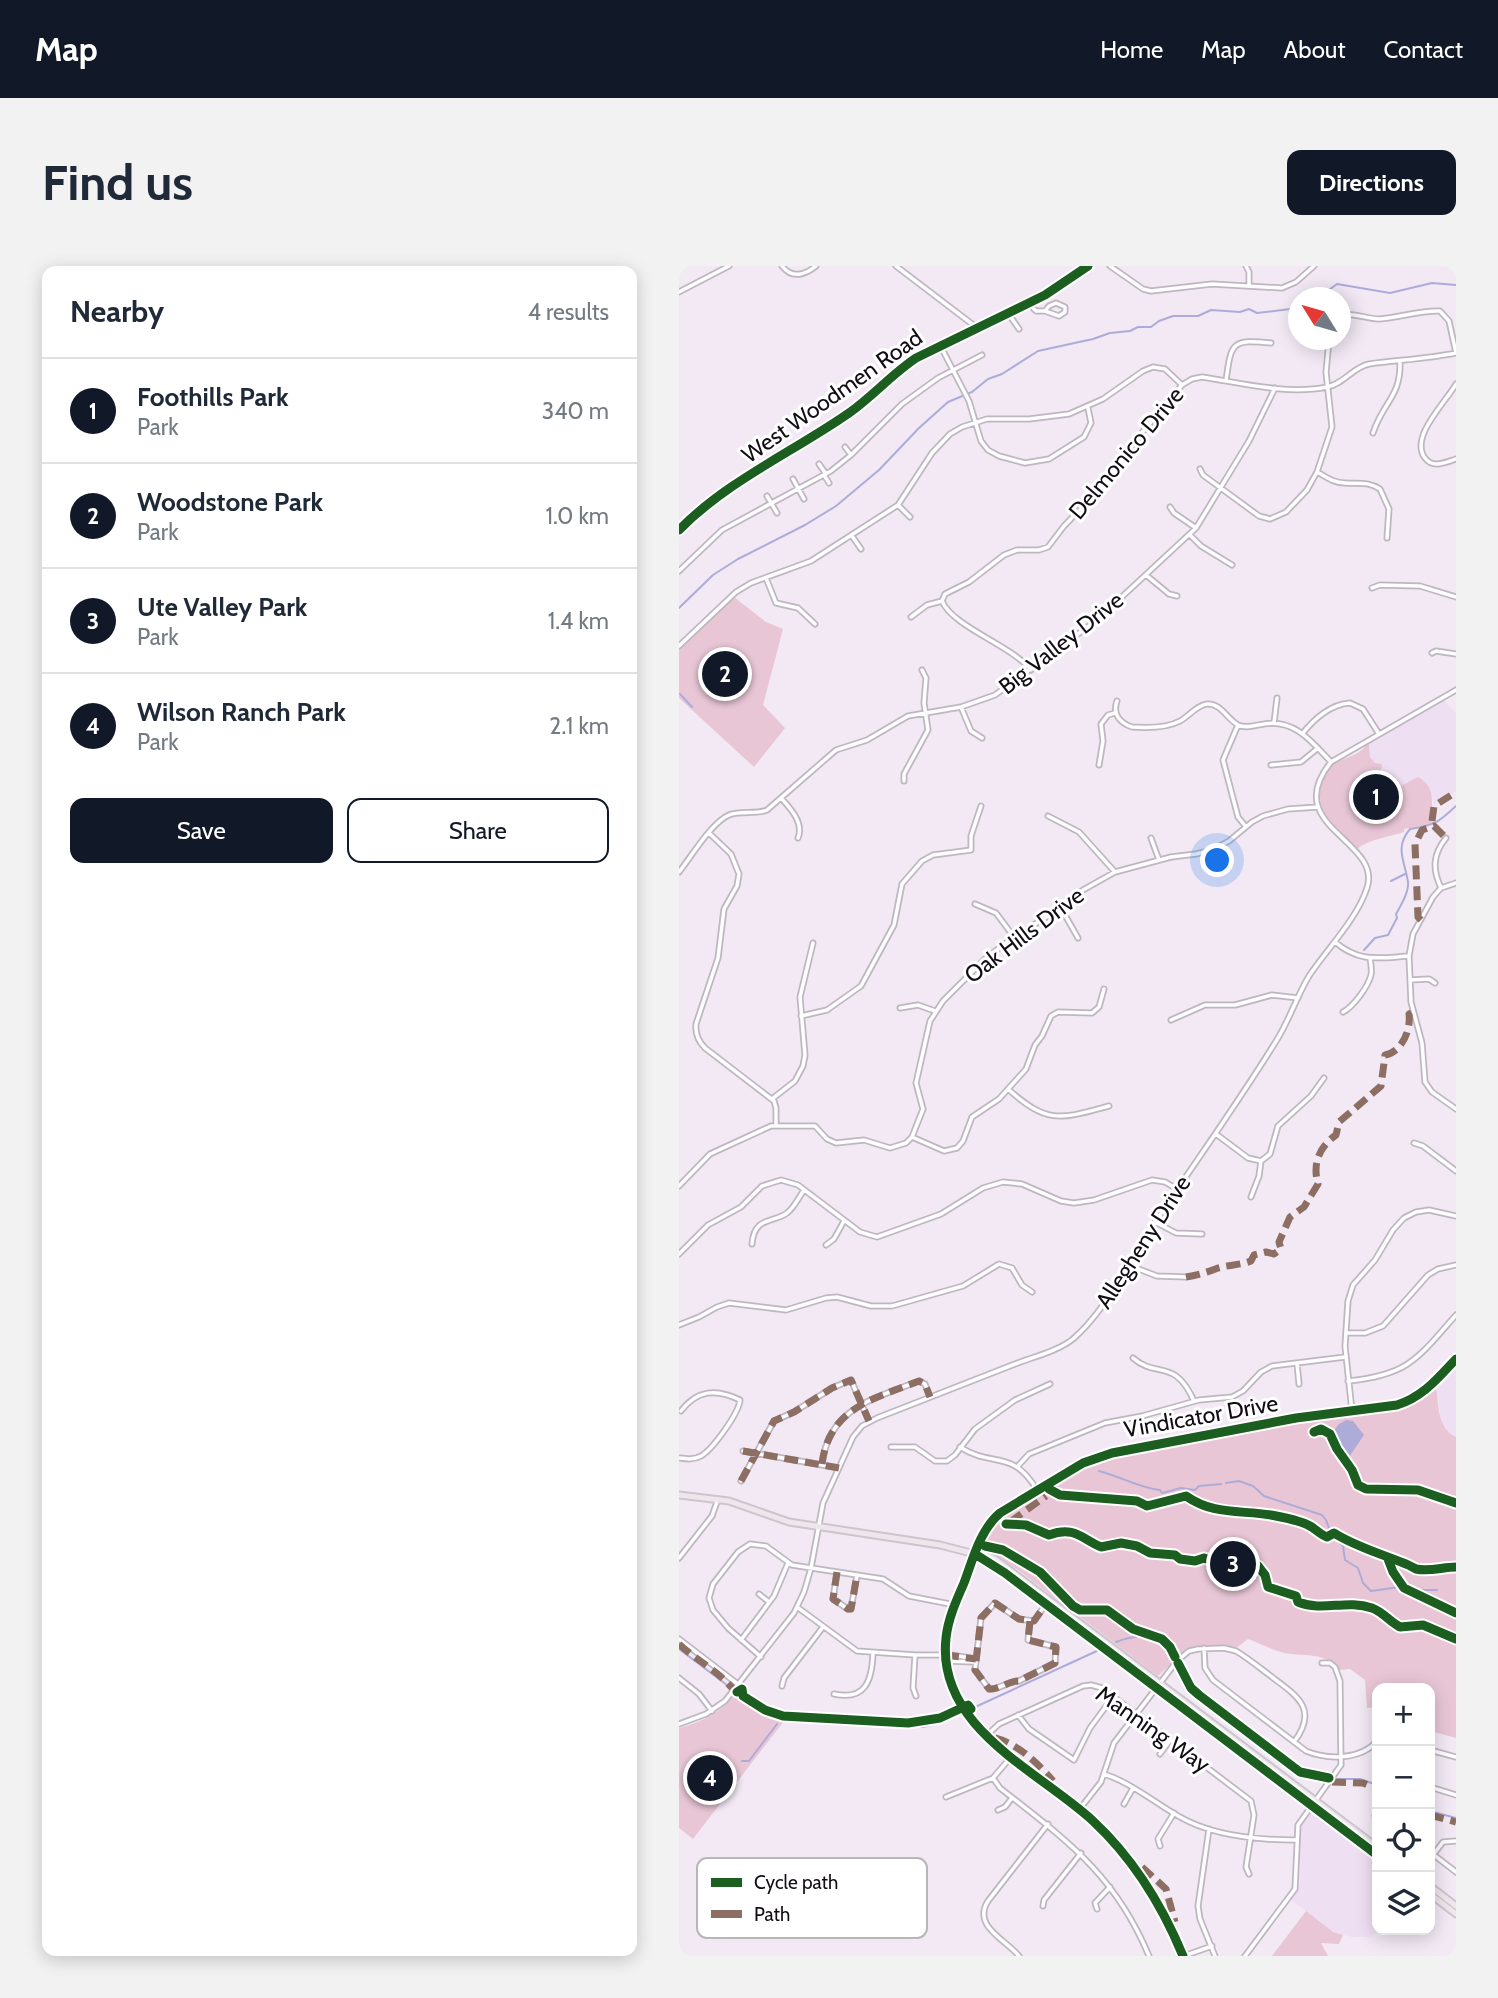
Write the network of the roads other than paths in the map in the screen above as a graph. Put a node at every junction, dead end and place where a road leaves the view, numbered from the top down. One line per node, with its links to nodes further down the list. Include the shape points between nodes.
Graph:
1 (729, 266): 10 (street)
2 (782, 266): 3 (street, via 796,275)
3 (816, 266)
4 (896, 266): 15 (street)
5 (1088, 266): 11 (main road, West Woodmen Road)
6 (1110, 266): 9 (street, via 1151,291)
7 (1247, 266): 9 (street)
8 (1314, 266): 9 (street, via 1287,286)
9 (1249, 285)
10 (679, 292)
11 (1028, 303): 12 (street, via 1036,311); 13 (main road, West Woodmen Road)
12 (1045, 311): 12 (street, via 1059,316 1065,307 1053,304)
13 (1008, 313): 15 (main road, West Woodmen Road); 16 (street)
14 (1351, 314): 20 (street, via 1383,319 1440,311 1447,317)
15 (976, 327): 18 (main road, West Woodmen Road)
16 (1019, 330)
17 (1271, 343): 24 (street, via 1239,343 1229,356)
18 (940, 345): 23 (street); 51 (main road, West Woodmen Road, via 899,370 847,414 710,502)
19 (1328, 350): 27 (street)
20 (1456, 353): 22 (street, Delmonico Drive)
21 (982, 355): 23 (street)
22 (1400, 362): 27 (street, Delmonico Drive, via 1364,365); 31 (street, via 1398,388 1378,416)
23 (954, 370): 30 (street); 33 (street, via 893,412)
24 (1226, 381): 26 (street, Delmonico Drive, via 1197,377); 28 (street, Delmonico Drive)
25 (1456, 384): 34 (street, via 1422,438 1424,457 1431,463)
26 (1182, 385): 29 (street, via 1165,369 1153,366); 63 (street, Delmonico Drive, via 1108,481 1048,547 1004,555 976,578 945,594)
27 (1328, 387): 28 (street, Delmonico Drive); 37 (street, via 1331,433)
28 (1275, 388): 42 (street, Big Valley Drive)
29 (1088, 407): 30 (street, via 1050,418); 30 (street, via 1091,423 1084,437 1039,462 1018,462 993,454 981,441)
30 (976, 422): 46 (street, via 940,443)
31 (1373, 433)
32 (845, 447): 33 (street)
33 (851, 455): 38 (street)
34 (1456, 459)
35 (820, 464): 38 (street)
36 (1199, 469): 42 (street)
37 (1317, 472): 42 (street, via 1305,492 1276,518 1259,516); 54 (street, via 1332,480 1363,482 1380,489 1389,509)
38 (825, 475): 40 (street); 41 (street)
39 (793, 480): 41 (street)
40 (829, 483)
41 (798, 489): 44 (street); 45 (street)
42 (1221, 489): 50 (street, Big Valley Drive)
43 (767, 496): 45 (street)
44 (804, 499)
45 (771, 503): 48 (street); 57 (street, via 722,530)
46 (898, 505): 49 (street); 53 (street)
47 (1170, 507): 50 (street)
48 (777, 513)
49 (910, 517)
50 (1196, 528): 52 (street, Big Valley Drive)
51 (679, 530)
52 (1190, 535): 56 (street); 58 (street, Big Valley Drive)
53 (852, 536): 55 (street); 59 (street, via 802,566)
54 (1387, 538)
55 (860, 549)
56 (1232, 565)
57 (679, 571)
58 (1146, 575): 61 (street); 70 (street, Big Valley Drive, via 1090,626)
59 (766, 578): 65 (street, via 776,603 798,608); 66 (street, via 736,592)
60 (1372, 588): 62 (street, via 1420,586)
61 (1177, 596)
62 (1456, 597)
63 (942, 601): 64 (street, Delmonico Drive); 70 (street, via 946,609)
64 (911, 617)
65 (815, 624)
66 (679, 646)
67 (1432, 653): 68 (street)
68 (1456, 654)
69 (922, 670): 75 (street)
70 (1031, 670): 74 (street, Big Valley Drive, via 995,695)
71 (1456, 690): 80 (street)
72 (1277, 698): 77 (street)
73 (1117, 701): 76 (street)
74 (961, 707): 75 (street, Big Valley Drive); 81 (street, via 971,730)
75 (925, 712): 86 (street, via 927,730); 87 (street, Big Valley Drive, via 836,750)
76 (1115, 713): 78 (street, via 1128,726 1152,726 1177,723 1210,704); 84 (street, via 1101,724)
77 (1274, 723): 78 (street); 79 (street)
78 (1238, 725): 91 (street, via 1223,760 1238,817)
79 (1303, 733): 80 (street, via 1333,707 1350,703 1363,709); 82 (street)
80 (1379, 734): 83 (street)
81 (982, 738)
82 (1318, 748): 83 (street); 85 (street, via 1301,762)
83 (1331, 762): 89 (street, via 1317,785)
84 (1099, 765)
85 (1272, 765)
86 (904, 782)
87 (781, 798): 92 (street, Big Valley Drive, via 763,812 726,816); 93 (street, via 796,818)
88 (981, 806): 116 (street, via 971,850 933,855 902,884 894,925 864,982 827,1010)
89 (1318, 807): 91 (street, Oak Hills Drive, via 1284,810); 105 (street, Allegheny Drive, via 1368,873 1367,890)
90 (1048, 816): 98 (street, via 1079,832)
91 (1246, 827): 96 (street, Oak Hills Drive, via 1212,850)
92 (709, 833): 97 (street, Big Valley Drive); 120 (street, via 731,854 739,874 724,908 718,958 696,1033 705,1048)
93 (798, 838)
94 (1151, 838): 96 (street)
95 (1446, 838): 100 (street, via 1434,864)
96 (1159, 860): 98 (street, Oak Hills Drive)
97 (679, 872)
98 (1115, 872): 102 (street, Oak Hills Drive)
99 (1456, 883): 100 (street)
100 (1441, 888): 107 (street, via 1413,934)
101 (975, 904): 103 (street, via 996,913)
102 (1061, 908): 103 (street, Oak Hills Drive); 104 (street)
103 (1014, 937): 114 (street, Oak Hills Drive, via 981,962)
104 (1078, 938)
105 (1335, 942): 108 (street, via 1356,956); 112 (street, Allegheny Drive)
106 (813, 943): 116 (street, via 801,990)
107 (1409, 956): 108 (street); 109 (street)
108 (1370, 958): 115 (street, via 1369,982)
109 (1410, 980): 110 (street); 122 (street, via 1425,1082)
110 (1435, 983)
111 (1104, 989): 119 (street, via 1099,1007 1092,1013 1051,1016 1027,1069)
112 (1298, 998): 117 (street, via 1272,995 1235,1005 1205,1004); 124 (street, Allegheny Drive, via 1278,1039)
113 (900, 1008): 114 (street, via 918,1005)
114 (935, 1011): 125 (street, Oak Hills Drive, via 916,1083 923,1109)
115 (1343, 1012)
116 (801, 1016): 120 (street, via 803,1066 795,1081)
117 (1171, 1020)
118 (1324, 1078): 129 (street, via 1278,1126 1270,1154)
119 (1008, 1089): 121 (street, via 1028,1106 1059,1118); 125 (street, via 972,1117 963,1141 953,1150 938,1150)
120 (772, 1099): 123 (street)
121 (1109, 1106)
122 (1456, 1109)
123 (776, 1124): 125 (street, via 815,1126 832,1141 863,1140 886,1148 900,1146); 127 (street)
124 (1216, 1134): 129 (street, via 1248,1158); 132 (street, Allegheny Drive)
125 (912, 1137)
126 (1414, 1143): 130 (street)
127 (725, 1147): 128 (street); 131 (street, via 703,1159)
128 (728, 1153)
129 (1261, 1161): 134 (street)
130 (1456, 1171)
131 (679, 1186)
132 (1177, 1189): 136 (street, via 1153,1180 1074,1203 1003,1182 983,1188 941,1214 883,1236 868,1236); 137 (street, Allegheny Drive)
133 (804, 1190): 136 (street); 139 (street, via 789,1212 763,1222); 141 (street, via 786,1181 768,1183 741,1207 708,1225)
134 (1251, 1197)
135 (1456, 1216): 150 (street, via 1423,1211 1399,1222 1351,1290)
136 (844, 1221): 140 (street)
137 (1156, 1222): 138 (street, via 1176,1233); 142 (street, Allegheny Drive)
138 (1202, 1234)
139 (752, 1244)
140 (826, 1245)
141 (679, 1254)
142 (1128, 1265): 144 (street, via 1157,1276); 158 (street, Allegheny Drive, via 1103,1306 1067,1343)
143 (1456, 1265): 150 (street, via 1428,1275 1379,1328)
144 (1186, 1277)
145 (1032, 1292): 146 (street, via 1012,1268 999,1264 963,1286)
146 (899, 1305): 147 (street); 149 (street, via 877,1307 832,1297 786,1310 729,1303)
147 (902, 1310)
148 (1456, 1315): 155 (street, via 1410,1364 1381,1376)
149 (679, 1325)
150 (1347, 1333): 151 (street)
151 (1345, 1357): 154 (street); 155 (street)
152 (1133, 1358): 159 (street, via 1178,1376)
153 (1456, 1359): 162 (main road, Vindicator Drive, via 1428,1389 1410,1400)
154 (1297, 1363): 157 (street); 159 (street, via 1267,1368 1232,1397)
155 (1348, 1381): 162 (street)
156 (1050, 1384): 165 (street, via 1009,1404 975,1429)
157 (1299, 1384)
158 (930, 1397): 160 (street, via 926,1384 919,1381); 163 (street, Allegheny Drive)
159 (1194, 1401): 170 (street, via 1105,1423 1029,1454)
160 (861, 1404): 163 (street); 167 (street, via 851,1380 832,1388 774,1421); 169 (street, via 844,1416 831,1434)
161 (681, 1411): 168 (street, via 703,1393 743,1399 705,1454)
162 (1352, 1411): 173 (main road, Vindicator Drive, via 1112,1452)
163 (869, 1421): 171 (street, via 857,1431)
164 (891, 1447): 165 (street, via 915,1447 939,1462 951,1458)
165 (960, 1447): 170 (street)
166 (743, 1451): 167 (street)
167 (755, 1455): 169 (street); 172 (street)
168 (679, 1458)
169 (822, 1464): 171 (street)
170 (1018, 1466): 173 (street)
171 (839, 1468): 176 (street)
172 (741, 1481)
173 (1037, 1490): 177 (main road, Vindicator Drive, via 996,1517)
174 (679, 1494): 175 (main road)
175 (717, 1499): 176 (main road); 178 (street, via 712,1516)
176 (817, 1527): 177 (main road); 180 (street)
177 (975, 1554): 185 (main road); 186 (street); 192 (main road, via 985,1554 1008,1567)
178 (679, 1558)
179 (788, 1563): 180 (street); 184 (street); 191 (street, via 766,1546 749,1542 713,1584 706,1598)
180 (811, 1568): 181 (street); 187 (street)
181 (837, 1572): 182 (street); 182 (street, via 833,1599 848,1609)
182 (857, 1575): 186 (street, via 883,1579 909,1596)
183 (759, 1594): 184 (street)
184 (769, 1602): 191 (street)
185 (1046, 1604): 188 (street); 192 (main road)
186 (955, 1605): 197 (street)
187 (797, 1607): 189 (street); 196 (street)
188 (1030, 1621): 198 (street, via 993,1604 981,1618); 198 (street, via 1028,1640 1056,1647 1054,1665 991,1690 975,1672)
189 (823, 1627): 194 (street, via 851,1648); 203 (street)
190 (679, 1639): 201 (street)
191 (741, 1640): 196 (street)
192 (1102, 1642): 202 (main road)
193 (1204, 1648): 202 (street, via 1184,1654); 215 (street, via 1205,1668 1213,1680); 215 (street, via 1236,1651 1299,1698 1305,1720)
194 (873, 1653): 195 (street); 204 (street, via 871,1675)
195 (915, 1655): 197 (street); 207 (street)
196 (761, 1657): 201 (street)
197 (945, 1658): 198 (street); 213 (street, via 964,1707)
198 (976, 1661)
199 (1322, 1663): 219 (street, via 1335,1667 1340,1681)
200 (679, 1678): 209 (street)
201 (739, 1685): 209 (street)
202 (1158, 1685): 210 (street); 229 (main road)
203 (782, 1686)
204 (863, 1690): 205 (street, via 847,1696); 206 (street)
205 (834, 1694)
206 (868, 1696)
207 (916, 1696)
208 (1113, 1697): 210 (street, Manning Way); 211 (street, Manning Way, via 1098,1686 1087,1685); 211 (street, via 1074,1760 1029,1729)
209 (712, 1711): 212 (street)
210 (1137, 1713): 214 (street, Manning Way); 222 (street, via 1113,1746)
211 (1019, 1715): 213 (street, Manning Way)
212 (679, 1724)
213 (985, 1737): 220 (street)
214 (1171, 1739): 218 (street); 236 (street, Manning Way, via 1248,1798 1254,1810)
215 (1294, 1742): 219 (street, via 1314,1754)
216 (1372, 1745): 219 (street, via 1362,1754)
217 (1435, 1751): 221 (street)
218 (1160, 1754)
219 (1341, 1756): 229 (street, via 1338,1771)
220 (1011, 1757): 223 (street); 232 (street)
221 (1456, 1757)
222 (1104, 1774): 224 (street); 232 (street)
223 (993, 1778): 227 (street); 228 (street)
224 (1133, 1788): 230 (street); 233 (street)
225 (1435, 1789): 226 (street)
226 (1456, 1795)
227 (946, 1797)
228 (1012, 1798): 231 (street); 234 (street)
229 (1314, 1802): 237 (street, via 1300,1822); 239 (main road); 242 (main road)
230 (1124, 1804)
231 (998, 1810)
232 (1079, 1810): 257 (street, via 1118,1847 1140,1876)
233 (1174, 1813): 235 (street); 240 (street, via 1158,1839)
234 (1048, 1824): 243 (street); 255 (street, via 983,1910 987,1927)
235 (1209, 1829): 236 (street); 254 (street, via 1198,1906)
236 (1251, 1836): 237 (street); 246 (street, Manning Way)
237 (1296, 1840): 259 (street, via 1295,1889)
238 (1456, 1841): 241 (street, via 1443,1842)
239 (1372, 1843)
240 (1160, 1846)
241 (1435, 1849)
242 (1372, 1851)
243 (1081, 1853): 247 (street); 250 (street)
244 (1435, 1856): 245 (street)
245 (1456, 1872)
246 (1249, 1874)
247 (1110, 1887): 252 (street, via 1095,1903); 256 (street)
248 (1435, 1890): 251 (main road)
249 (1435, 1898): 253 (main road)
250 (1043, 1906)
251 (1456, 1906)
252 (1097, 1909)
253 (1456, 1914)
254 (1212, 1946): 257 (street); 258 (street)
255 (1019, 1956)
256 (1149, 1956)
257 (1184, 1956)
258 (1215, 1956)
259 (1245, 1956)

